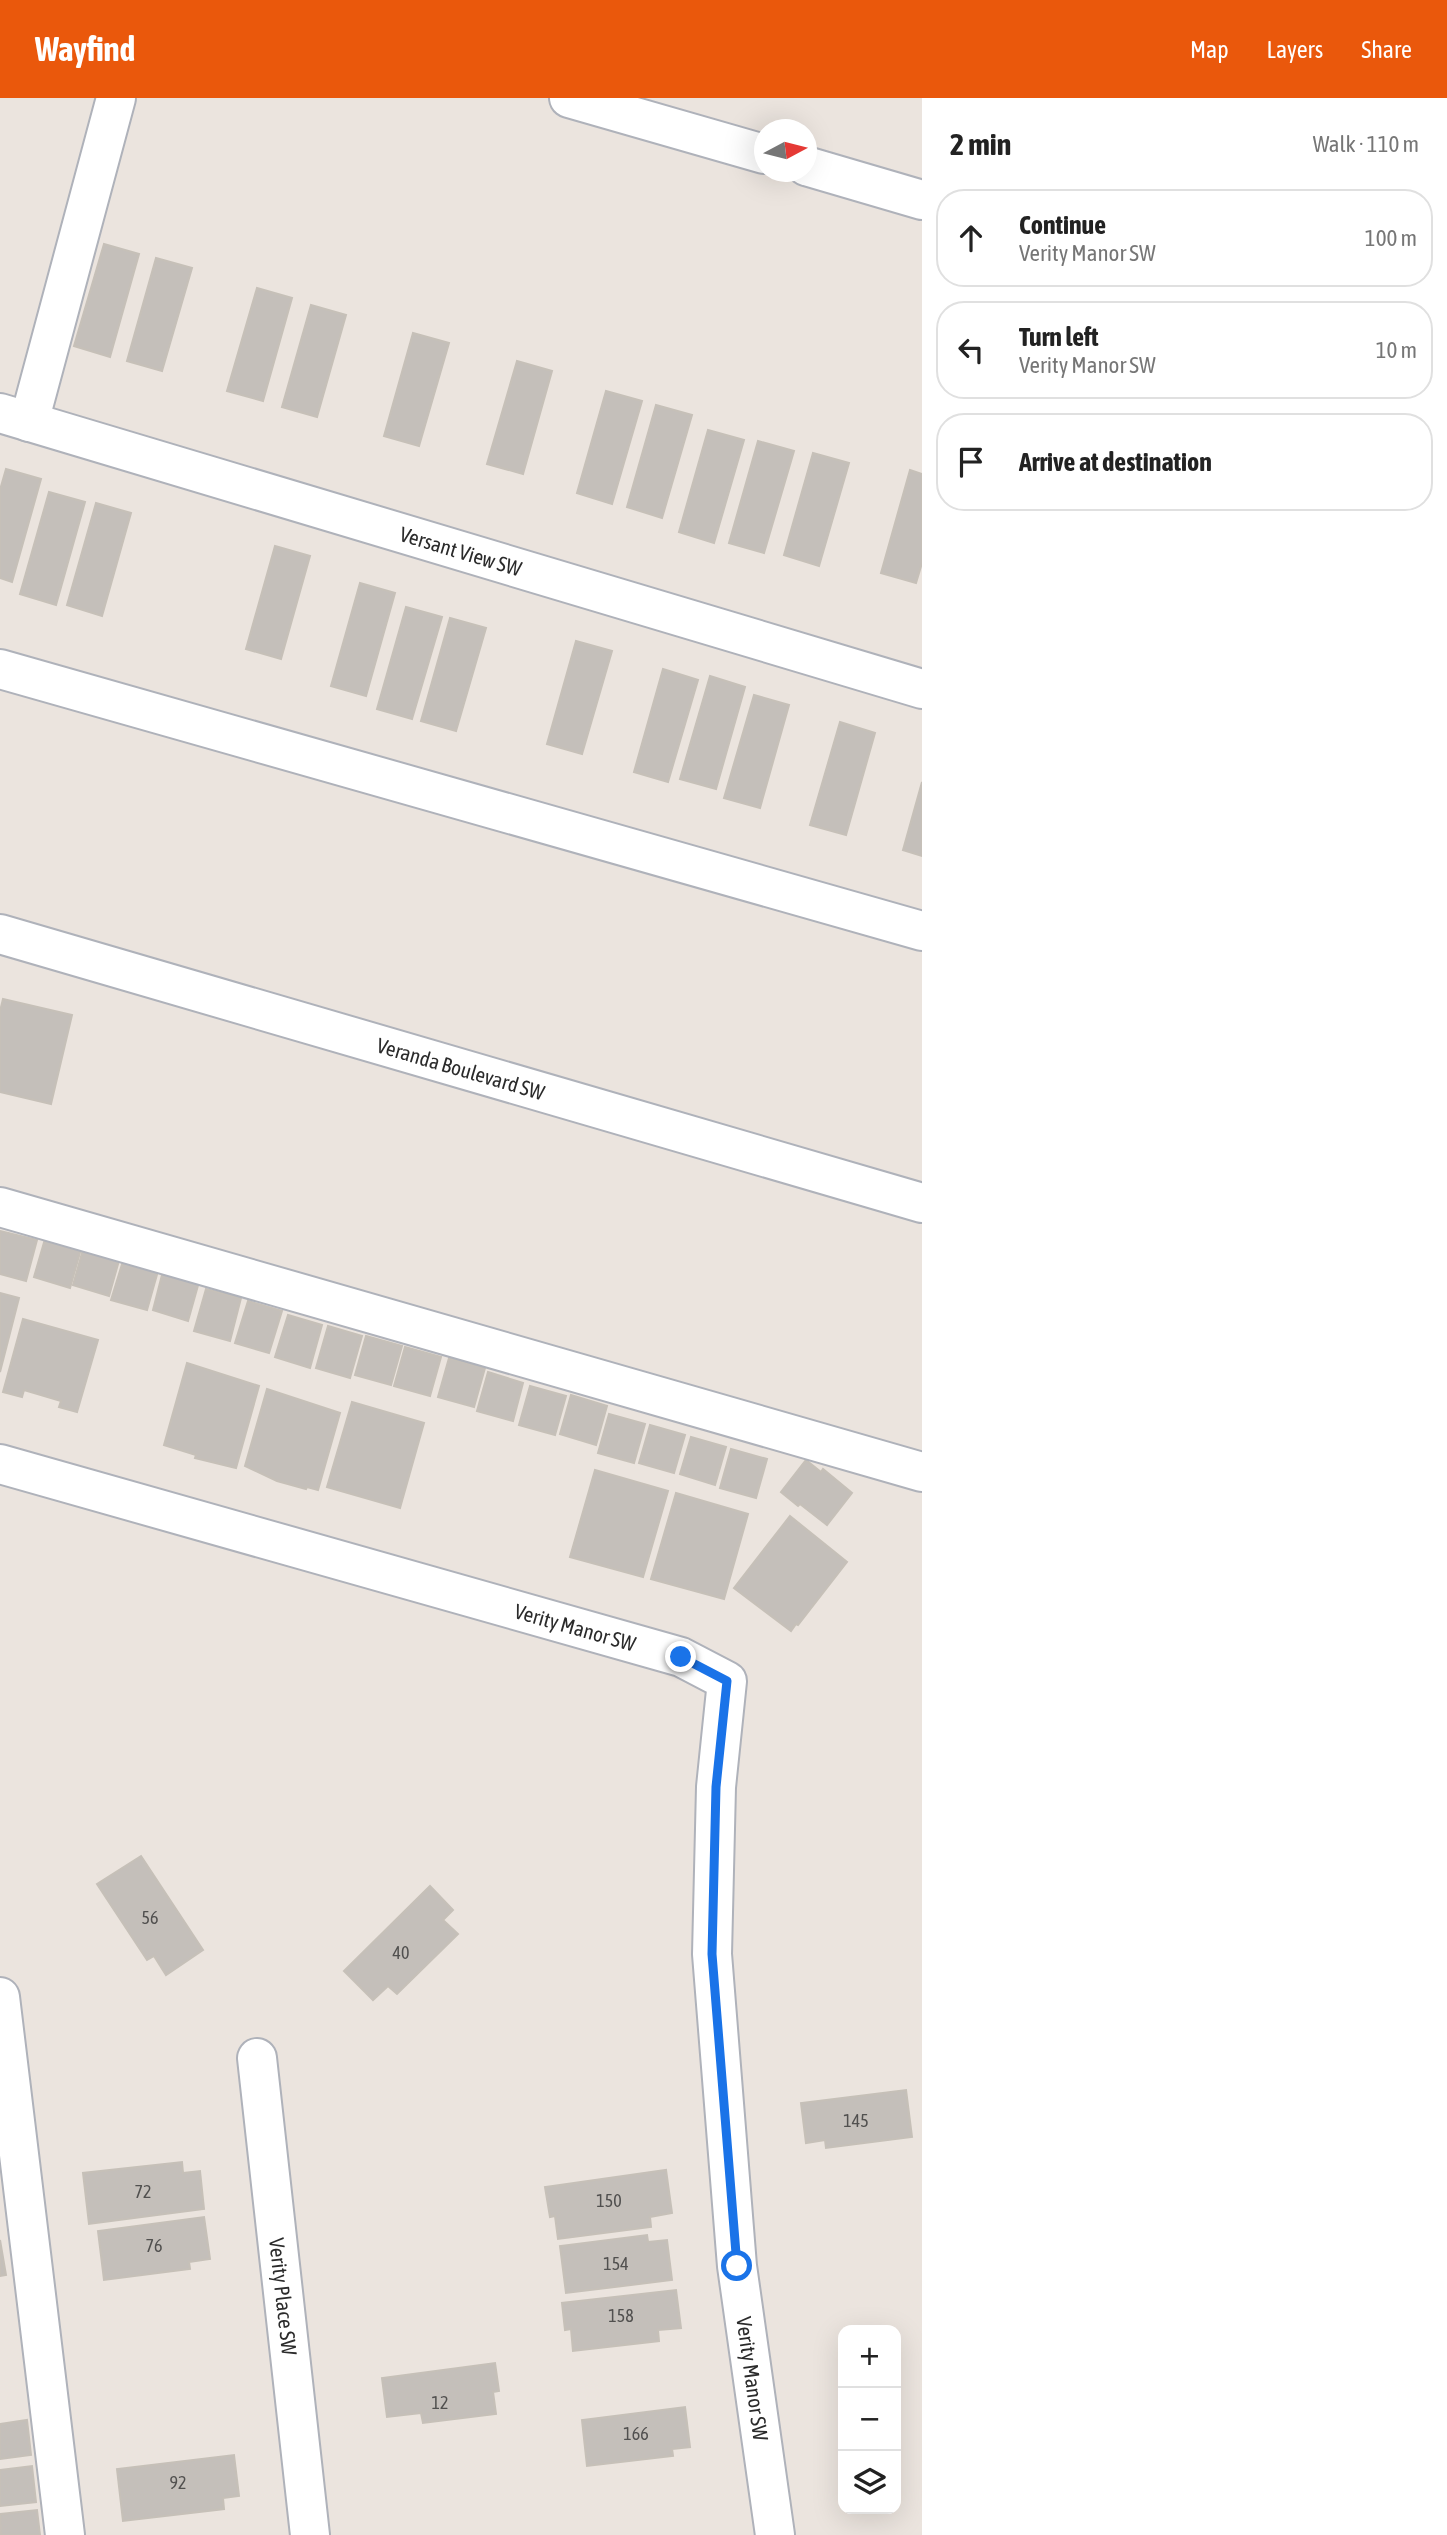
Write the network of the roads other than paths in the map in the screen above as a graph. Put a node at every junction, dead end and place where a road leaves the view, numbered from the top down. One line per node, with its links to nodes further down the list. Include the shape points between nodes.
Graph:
1 (116, 98): 6 (street)
2 (569, 98): 3 (street)
3 (754, 151)
4 (817, 169): 5 (street)
5 (922, 200)
6 (15, 418): 8 (street, Versant View SW)
7 (0, 669): 9 (street)
8 (922, 689)
9 (922, 931)
10 (0, 934): 11 (street, Veranda Boulevard SW)
11 (922, 1203)
12 (0, 1207): 14 (street)
13 (0, 1464): 19 (street, Verity Manor SW, via 681,1657 727,1681 716,1787 712,1954 737,2266)
14 (922, 1472)
15 (0, 1997): 17 (street)
16 (257, 2058): 18 (street, Verity Place SW)
17 (65, 2535)
18 (310, 2535)
19 (775, 2535)

